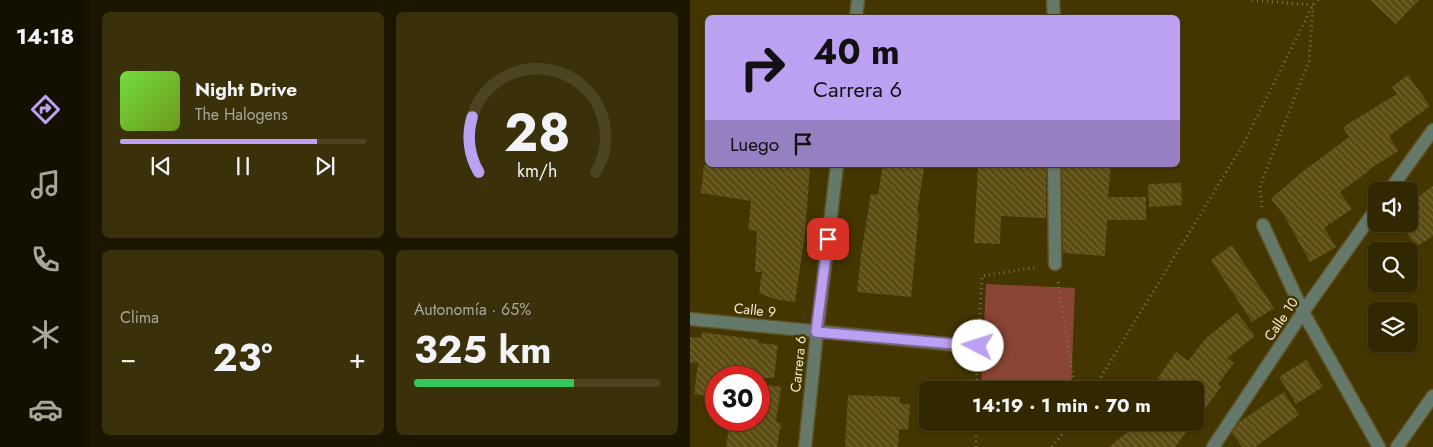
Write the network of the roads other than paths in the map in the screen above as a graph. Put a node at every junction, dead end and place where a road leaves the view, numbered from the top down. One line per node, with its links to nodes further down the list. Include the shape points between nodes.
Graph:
1 (858, 0): 3 (street)
2 (1053, 0): 4 (street)
3 (856, 15)
4 (1054, 15)
5 (1433, 130): 8 (street)
6 (837, 167): 14 (street, Carrera 6)
7 (1054, 167): 11 (street)
8 (1395, 182)
9 (1368, 220): 12 (street, Calle 10)
10 (1263, 225): 12 (street)
11 (1055, 264)
12 (1303, 312): 18 (street, Calle 10); 19 (street)
13 (690, 318): 14 (street, Calle 9)
14 (816, 332): 15 (street, Calle 9); 17 (street, Carrera 6)
15 (978, 346)
16 (1433, 396): 20 (street)
17 (805, 447)
18 (1213, 447)
19 (1379, 447)
20 (1397, 447)

